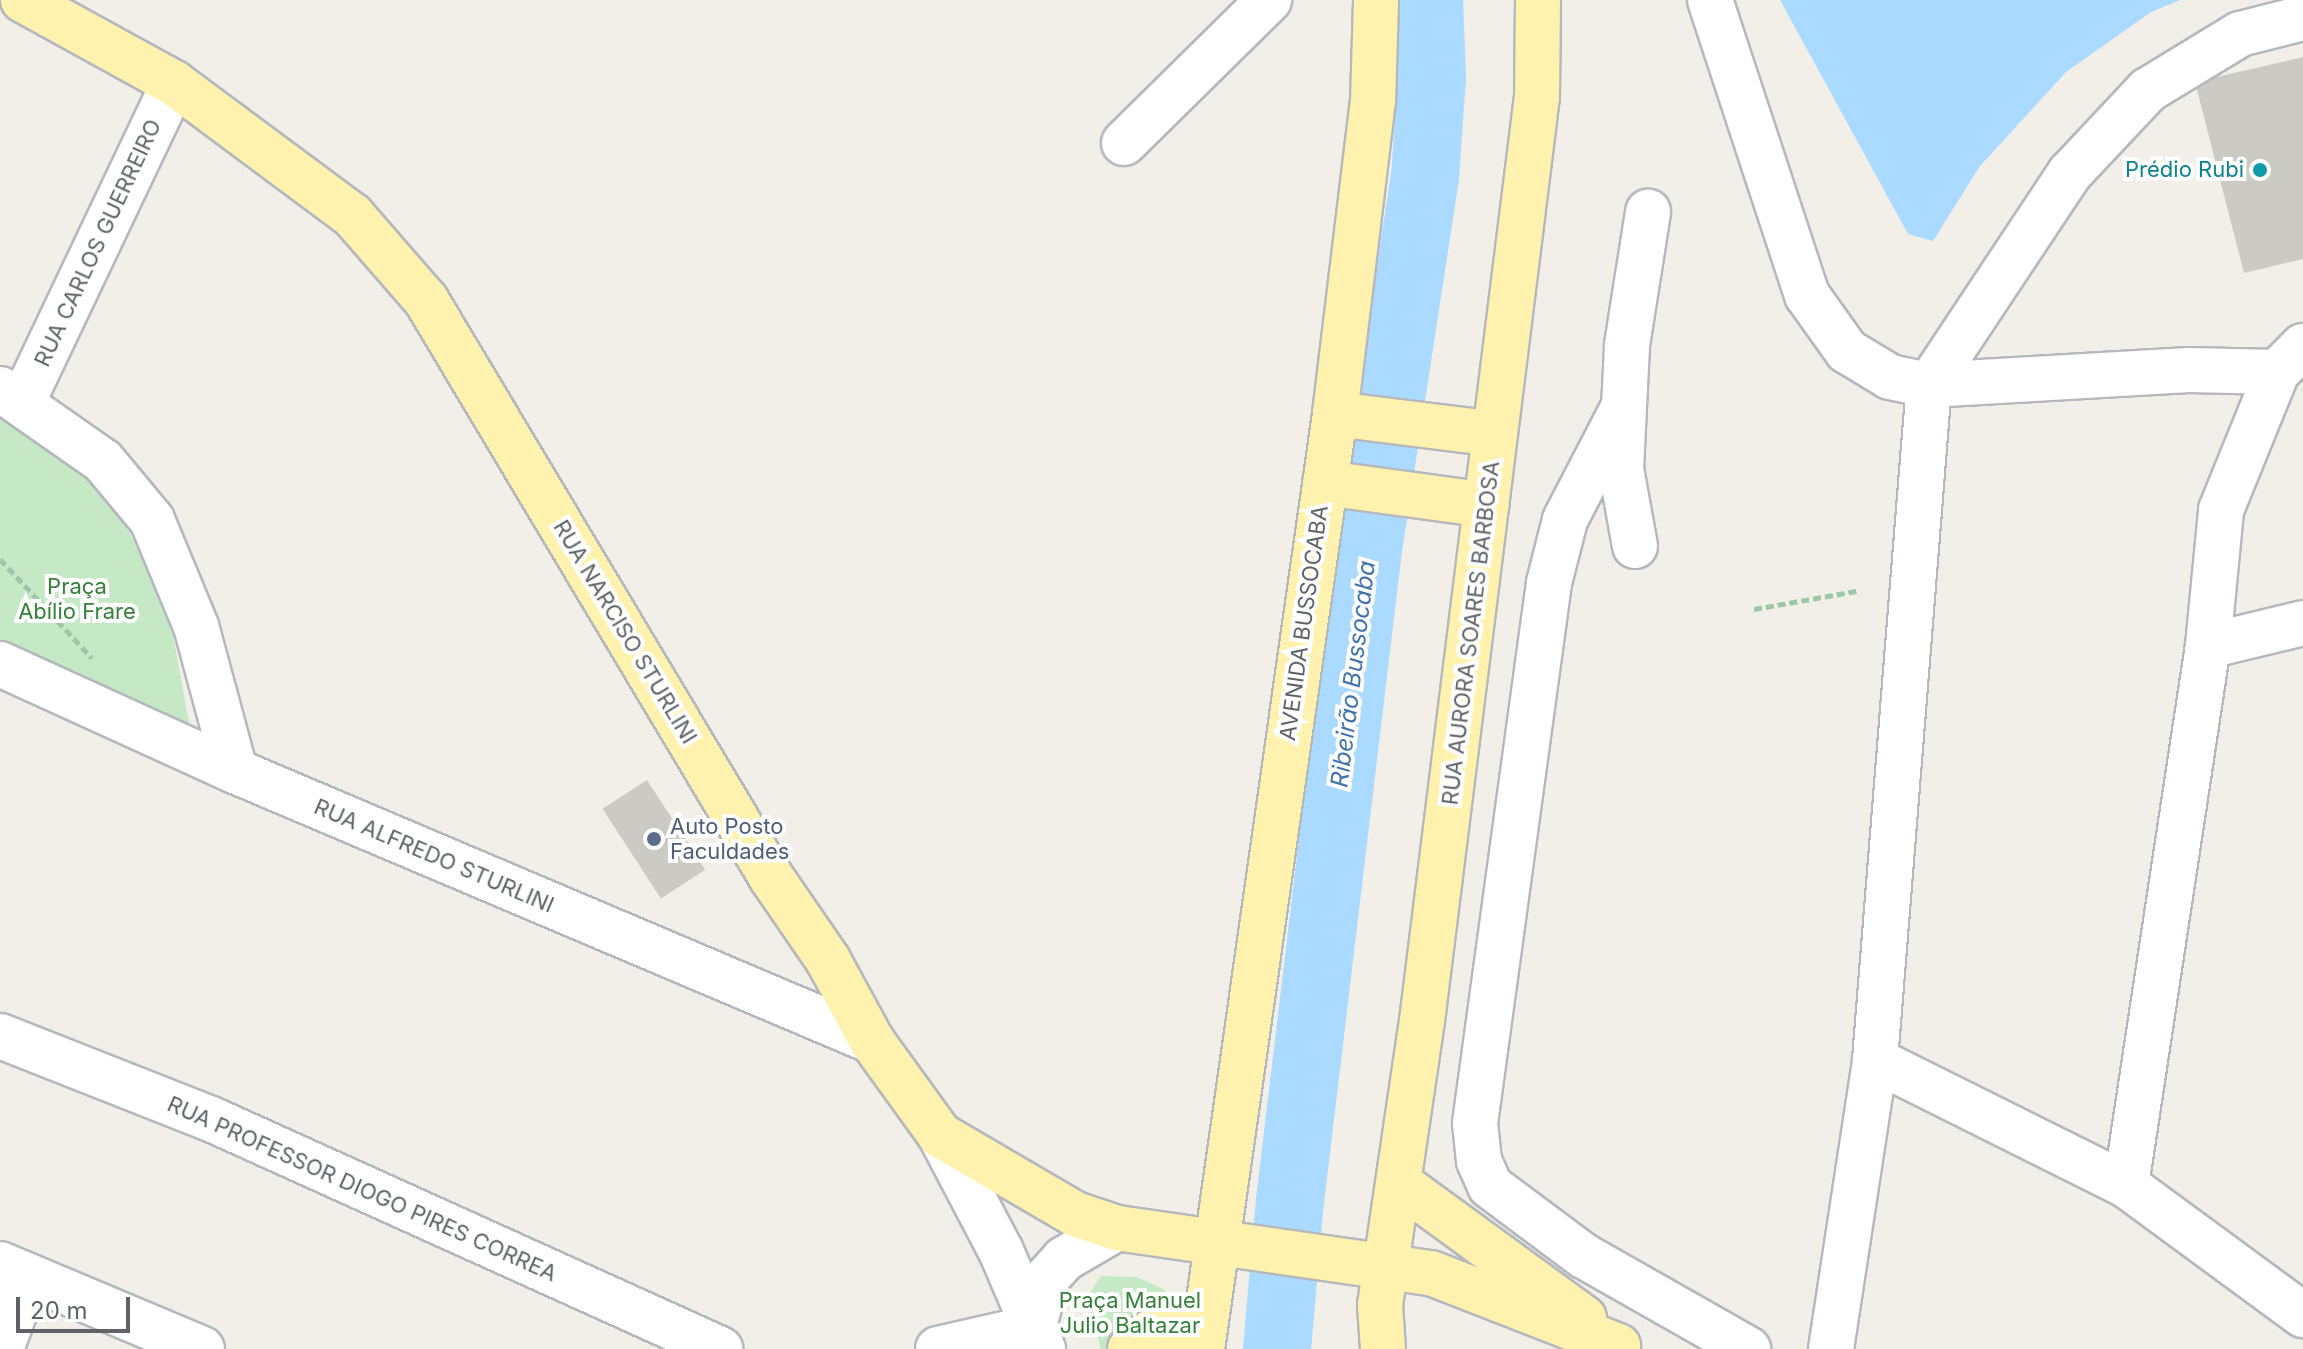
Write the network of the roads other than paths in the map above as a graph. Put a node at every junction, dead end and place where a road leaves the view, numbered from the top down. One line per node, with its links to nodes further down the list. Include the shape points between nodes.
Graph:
1 (23, 0): 7 (main road, RUA NARCISO STURLINI)
2 (1269, 0): 8 (street)
3 (1376, 0): 14 (main road, AVENIDA BUSSOCABA, via 1373,102)
4 (1538, 0): 15 (main road, RUA AURORA SOARES BARBOSA, via 1537,96)
5 (1710, 0): 11 (street, via 1807,295 1847,351 1890,377)
6 (2303, 18): 11 (street, via 2240,34 2148,90 2070,173)
7 (174, 83): 12 (street, RUA CARLOS GUERREIRO); 24 (main road, RUA NARCISO STURLINI, via 352,215 426,300 771,877 828,960)
8 (1124, 143)
9 (1648, 212): 13 (street, via 1627,345)
10 (2290, 359): 11 (street); 20 (street, via 2221,510)
11 (1929, 385): 25 (street)
12 (11, 396): 22 (street, via 103,461 152,520 196,626)
13 (1624, 406): 18 (street, via 1621,469); 43 (street, via 1565,520 1549,583 1475,1123 1479,1161 1490,1186 1584,1256)
14 (1346, 416): 15 (main road); 16 (main road, AVENIDA BUSSOCABA)
15 (1481, 432): 17 (main road, RUA AURORA SOARES BARBOSA)
16 (1336, 485): 17 (main road); 30 (main road, AVENIDA BUSSOCABA)
17 (1467, 501): 27 (main road, RUA AURORA SOARES BARBOSA)
18 (1635, 546)
19 (2303, 623): 20 (street)
20 (2208, 646): 28 (street)
21 (0, 664): 22 (street, RUA ALFREDO STURLINI)
22 (235, 771): 24 (street, RUA ALFREDO STURLINI)
23 (0, 1036): 39 (street, RUA PROFESSOR DIOGO PIRES CORREA, via 211,1119)
24 (872, 1041): 26 (main road, RUA NARCISO STURLINI)
25 (1875, 1060): 28 (street); 44 (street)
26 (940, 1135): 29 (main road, RUA NARCISO STURLINI, via 1075,1214); 34 (street)
27 (1399, 1183): 31 (main road, RUA AURORA SOARES BARBOSA); 36 (main road)
28 (2126, 1185): 33 (street)
29 (1117, 1228): 30 (main road, RUA NARCISO STURLINI); 34 (street, via 1064,1259 1046,1279)
30 (1225, 1246): 31 (main road, RUA NARCISO STURLINI); 35 (main road, AVENIDA BUSSOCABA)
31 (1387, 1264): 36 (main road, RUA NARCISO STURLINI, via 1431,1273); 42 (main road, RUA AURORA SOARES BARBOSA, via 1380,1305)
32 (14, 1270): 37 (street); 38 (street)
33 (2303, 1315)
34 (1038, 1338): 40 (street)
35 (1202, 1342): 41 (main road, via 1178,1329 1150,1333)
36 (1620, 1348)
37 (1, 1349)
38 (202, 1349)
39 (720, 1349)
40 (938, 1349)
41 (1130, 1349)
42 (1383, 1349)
43 (1748, 1349)
44 (1831, 1349)

